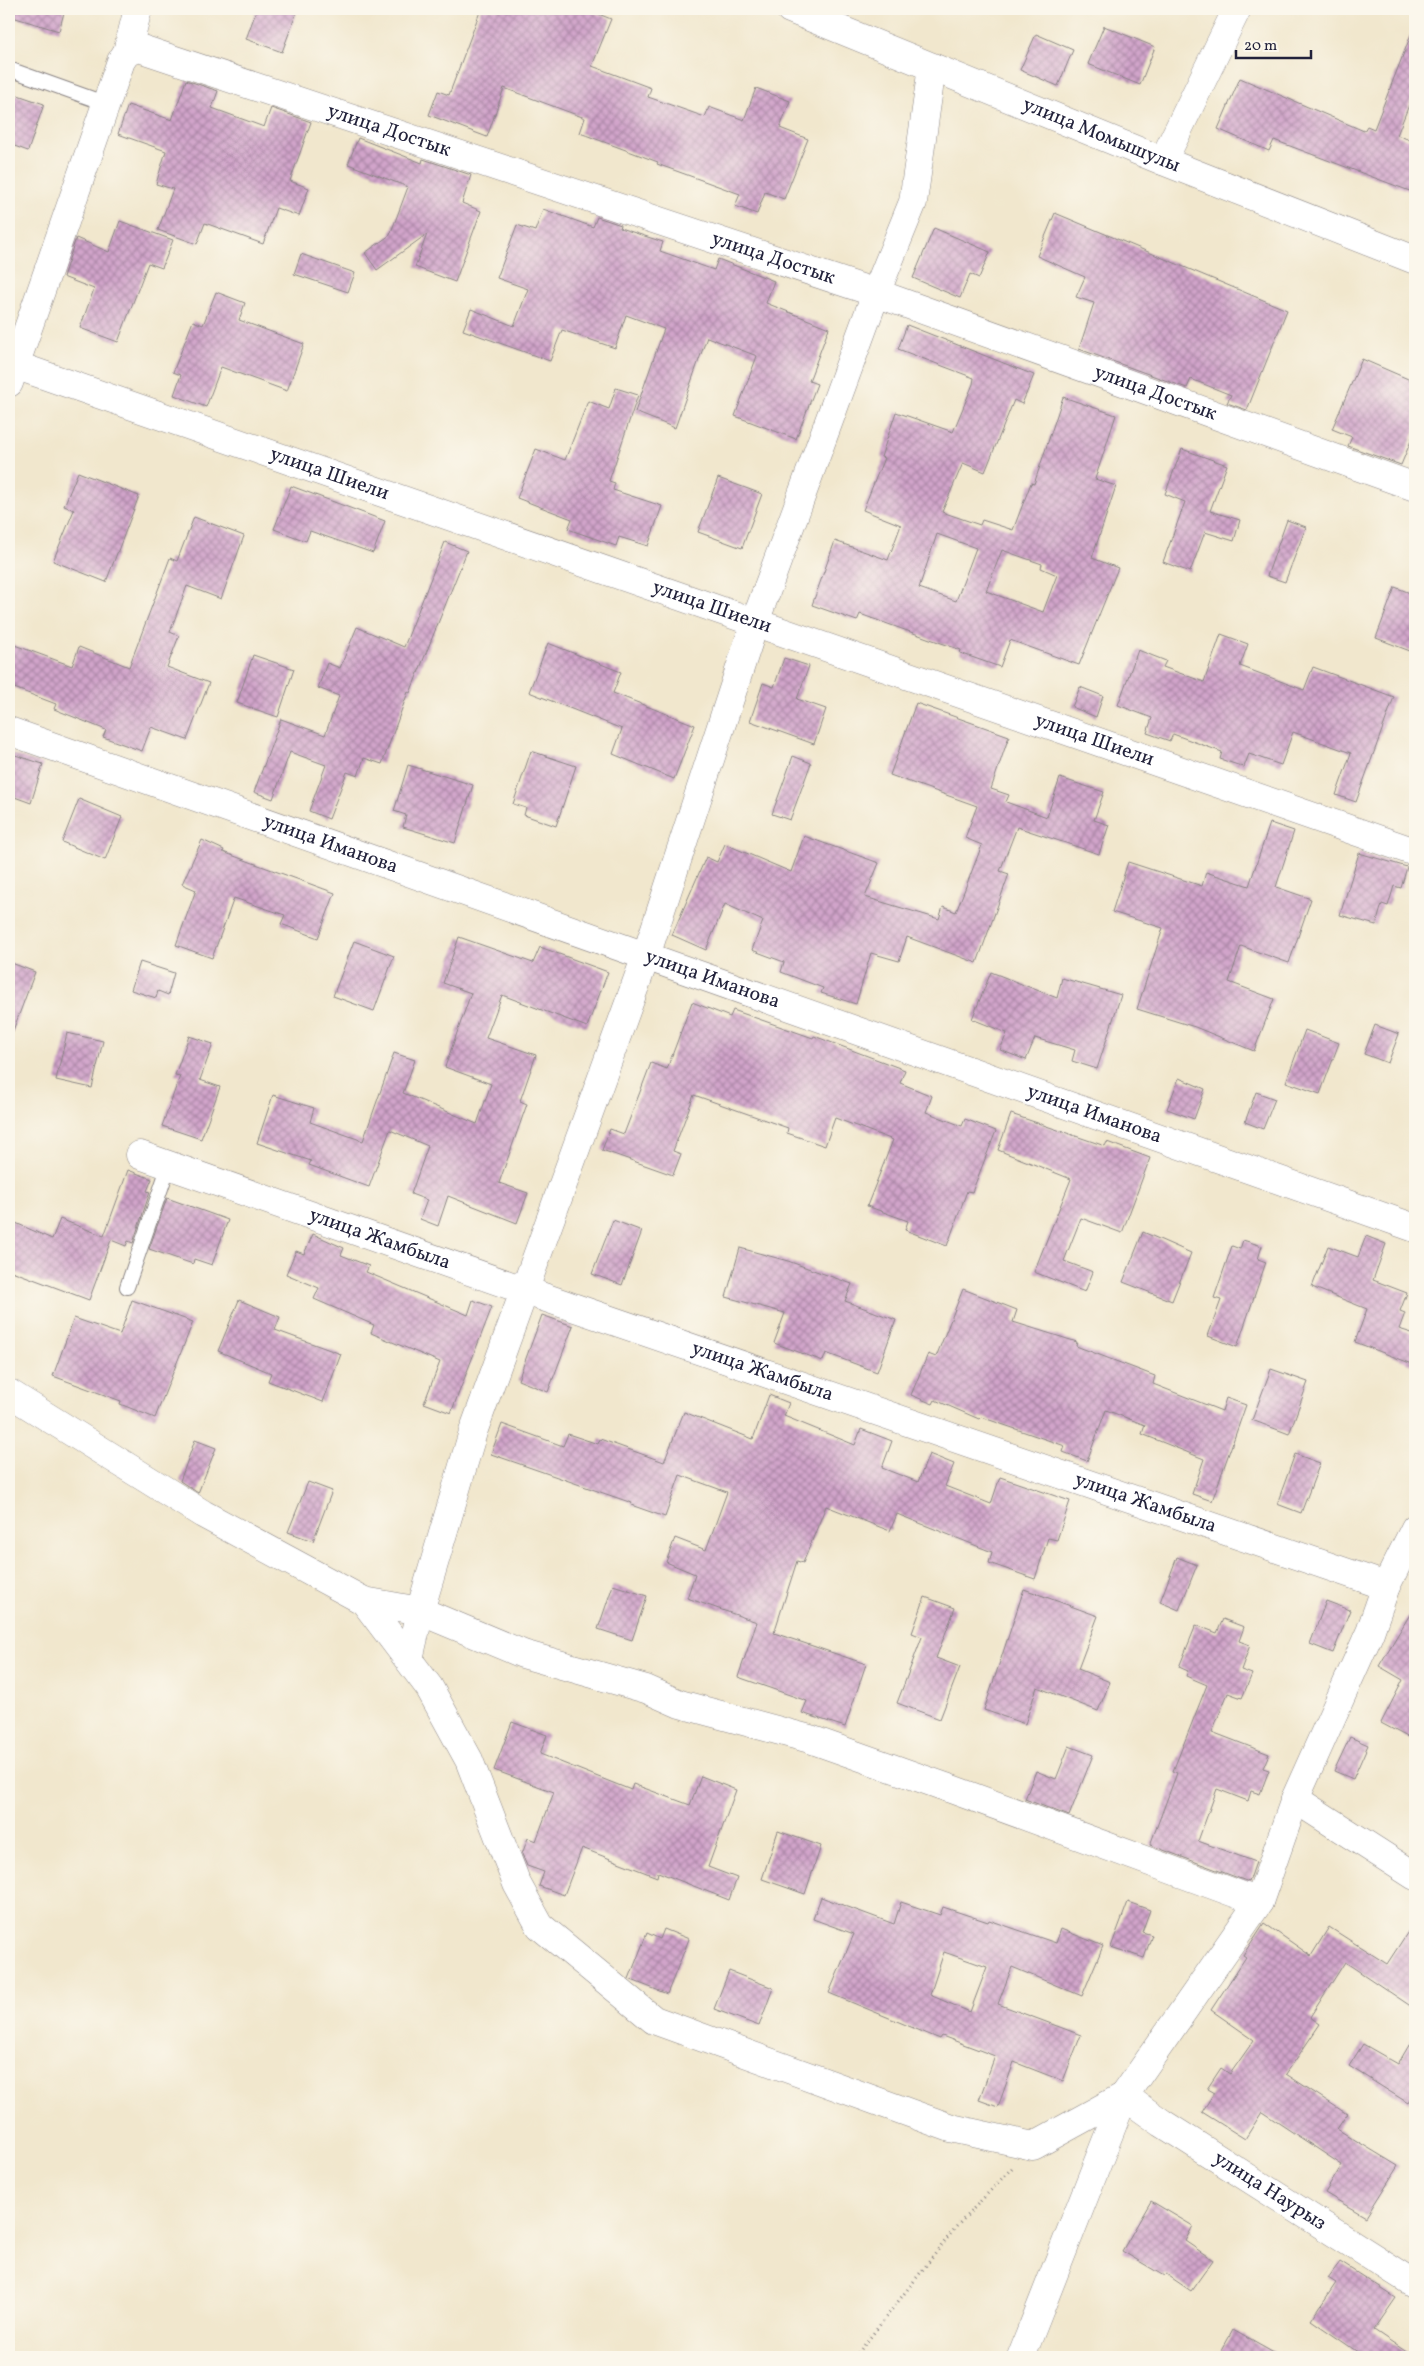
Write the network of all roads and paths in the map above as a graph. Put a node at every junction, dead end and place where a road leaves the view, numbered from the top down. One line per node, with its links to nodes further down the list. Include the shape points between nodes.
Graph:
1 (138, 9): 4 (street)
2 (1237, 9): 8 (street)
3 (805, 12): 5 (street, улица Момышулы)
4 (128, 52): 7 (street, via 121,61); 10 (street, улица Достык, via 139,48)
5 (932, 67): 8 (street, улица Момышулы); 10 (street, via 913,202)
6 (9, 68): 7 (lane)
7 (107, 104): 11 (street)
8 (1163, 161): 9 (street, улица Момышулы)
9 (1415, 260)
10 (876, 293): 12 (street, улица Достык); 13 (street)
11 (11, 370): 13 (street, улица Шиели)
12 (1415, 487)
13 (756, 622): 15 (street, улица Шиели); 16 (street)
14 (9, 732): 16 (street, улица Иманова)
15 (1415, 852)
16 (646, 956): 19 (street, улица Иманова); 21 (street)
17 (140, 1155): 18 (street, улица Жамбыла)
18 (169, 1166): 20 (lane); 21 (street, улица Жамбыла)
19 (1415, 1228)
20 (127, 1287)
21 (526, 1291): 24 (street, улица Жамбыла); 26 (street, via 473,1432)
22 (9, 1394): 25 (street, via 203,1514)
23 (1415, 1528): 24 (street)
24 (1386, 1586): 28 (street, via 1370,1632)
25 (364, 1601): 26 (street); 27 (street)
26 (420, 1611): 27 (street); 30 (street, via 523,1654 646,1689 680,1704 810,1739)
27 (410, 1658): 32 (street, via 430,1687 469,1760 517,1884 540,1926 654,2020 951,2128)
28 (1295, 1799): 29 (street); 30 (street)
29 (1415, 1876)
30 (1258, 1902): 31 (street)
31 (1124, 2096): 32 (street); 33 (street, улица Наурыз); 34 (street)
32 (1032, 2146): 35 (path, via 956,2227)
33 (1415, 2284)
34 (1026, 2355)
35 (855, 2357)

